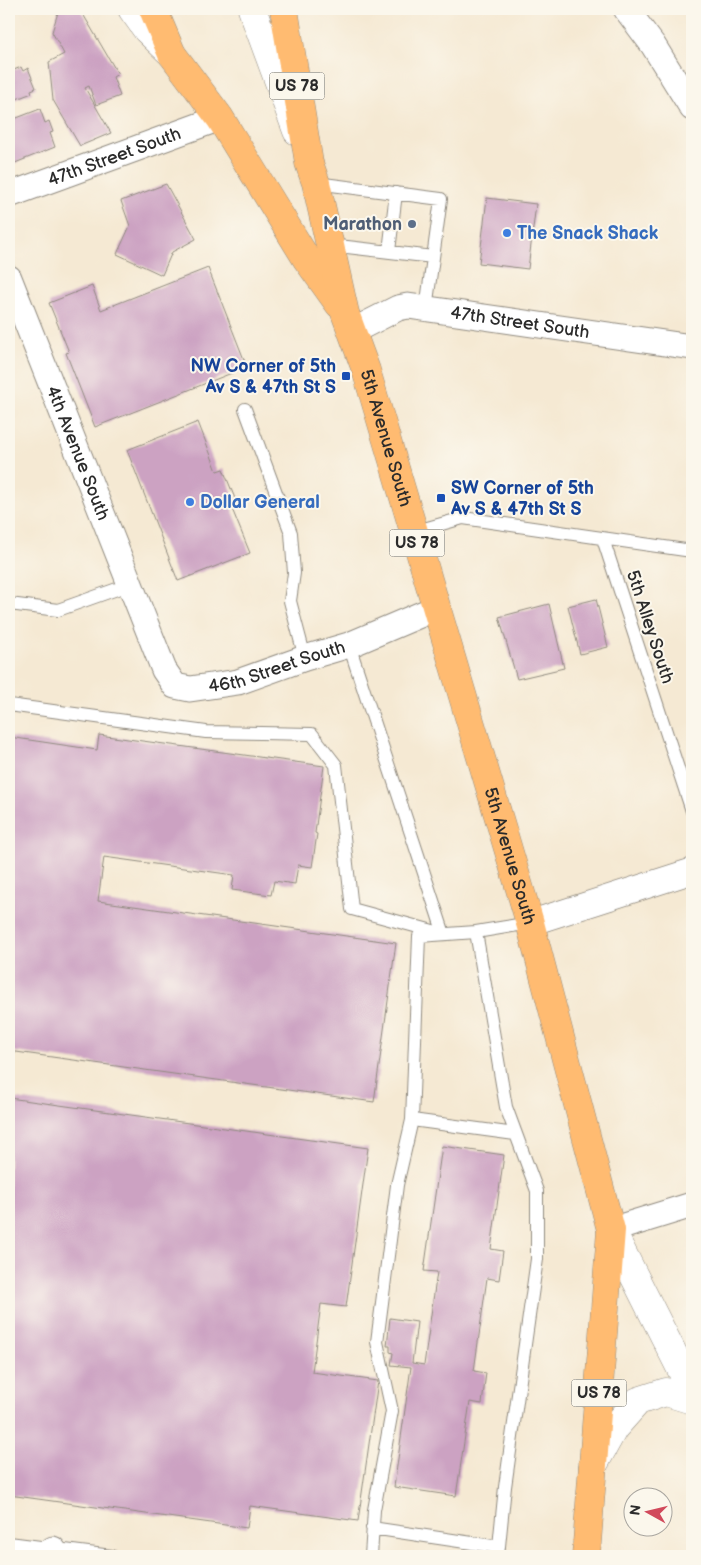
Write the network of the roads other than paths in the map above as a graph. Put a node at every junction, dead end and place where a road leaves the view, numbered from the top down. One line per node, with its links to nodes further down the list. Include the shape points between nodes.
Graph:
1 (132, 9): 6 (street, 5th Avenue South, via 147,30)
2 (153, 9): 6 (main road, US 78)
3 (252, 9): 9 (street, 5th Avenue South)
4 (284, 9): 9 (main road, US 78)
5 (626, 9): 7 (street)
6 (172, 54): 8 (main road, 5th Avenue South / US 78)
7 (692, 108)
8 (220, 118): 11 (street, 47th Street South); 17 (main road, 5th Avenue South / US 78)
9 (312, 173): 10 (lane); 12 (main road, 5th Avenue South / US 78)
10 (396, 192): 13 (lane); 14 (lane, via 441,198)
11 (9, 195)
12 (330, 245): 13 (lane); 17 (main road, 5th Avenue South / US 78)
13 (389, 251): 14 (lane)
14 (433, 257): 16 (lane)
15 (9, 278): 23 (street, 4th Avenue South)
16 (426, 309): 17 (street, 47th Street South, via 408,306); 18 (street, 47th Street South)
17 (349, 322): 20 (main road, 5th Avenue South / US 78)
18 (692, 347)
19 (245, 409): 28 (lane, via 291,533 294,573 290,601)
20 (414, 532): 21 (lane, via 463,518); 25 (main road, 5th Avenue South / US 78)
21 (603, 539): 22 (lane); 30 (lane, 5th Alley South)
22 (692, 551)
23 (131, 584): 24 (lane, via 58,610); 26 (street, 4th Avenue South)
24 (9, 604)
25 (436, 608): 27 (street, 46th Street South); 32 (main road, 5th Avenue South / US 78)
26 (147, 626): 28 (street, 46th Street South, via 164,670 175,686 190,689 238,682)
27 (349, 645): 28 (street, 46th Street South); 34 (lane)
28 (305, 658)
29 (9, 705): 34 (lane, via 206,732 312,734 336,765 352,909)
30 (692, 811)
31 (692, 871): 32 (street)
32 (530, 923): 33 (lane); 38 (main road, 5th Avenue South / US 78)
33 (476, 932): 34 (lane); 36 (lane, via 506,1107)
34 (444, 934): 35 (lane, via 419,936)
35 (412, 1120): 36 (lane); 42 (lane, via 397,1186 377,1342 392,1411)
36 (516, 1134): 45 (lane, via 537,1191 538,1259)
37 (692, 1205): 38 (street)
38 (611, 1230): 39 (street, 5th Avenue South); 41 (main road, US 78)
39 (692, 1391)
40 (692, 1400): 41 (street, via 666,1392 638,1401 614,1428)
41 (594, 1466): 48 (main road, US 78)
42 (372, 1528): 45 (lane); 47 (lane)
43 (9, 1543): 44 (lane)
44 (56, 1552): 46 (lane)
45 (498, 1552)
46 (112, 1556)
47 (371, 1556)
48 (586, 1556)

